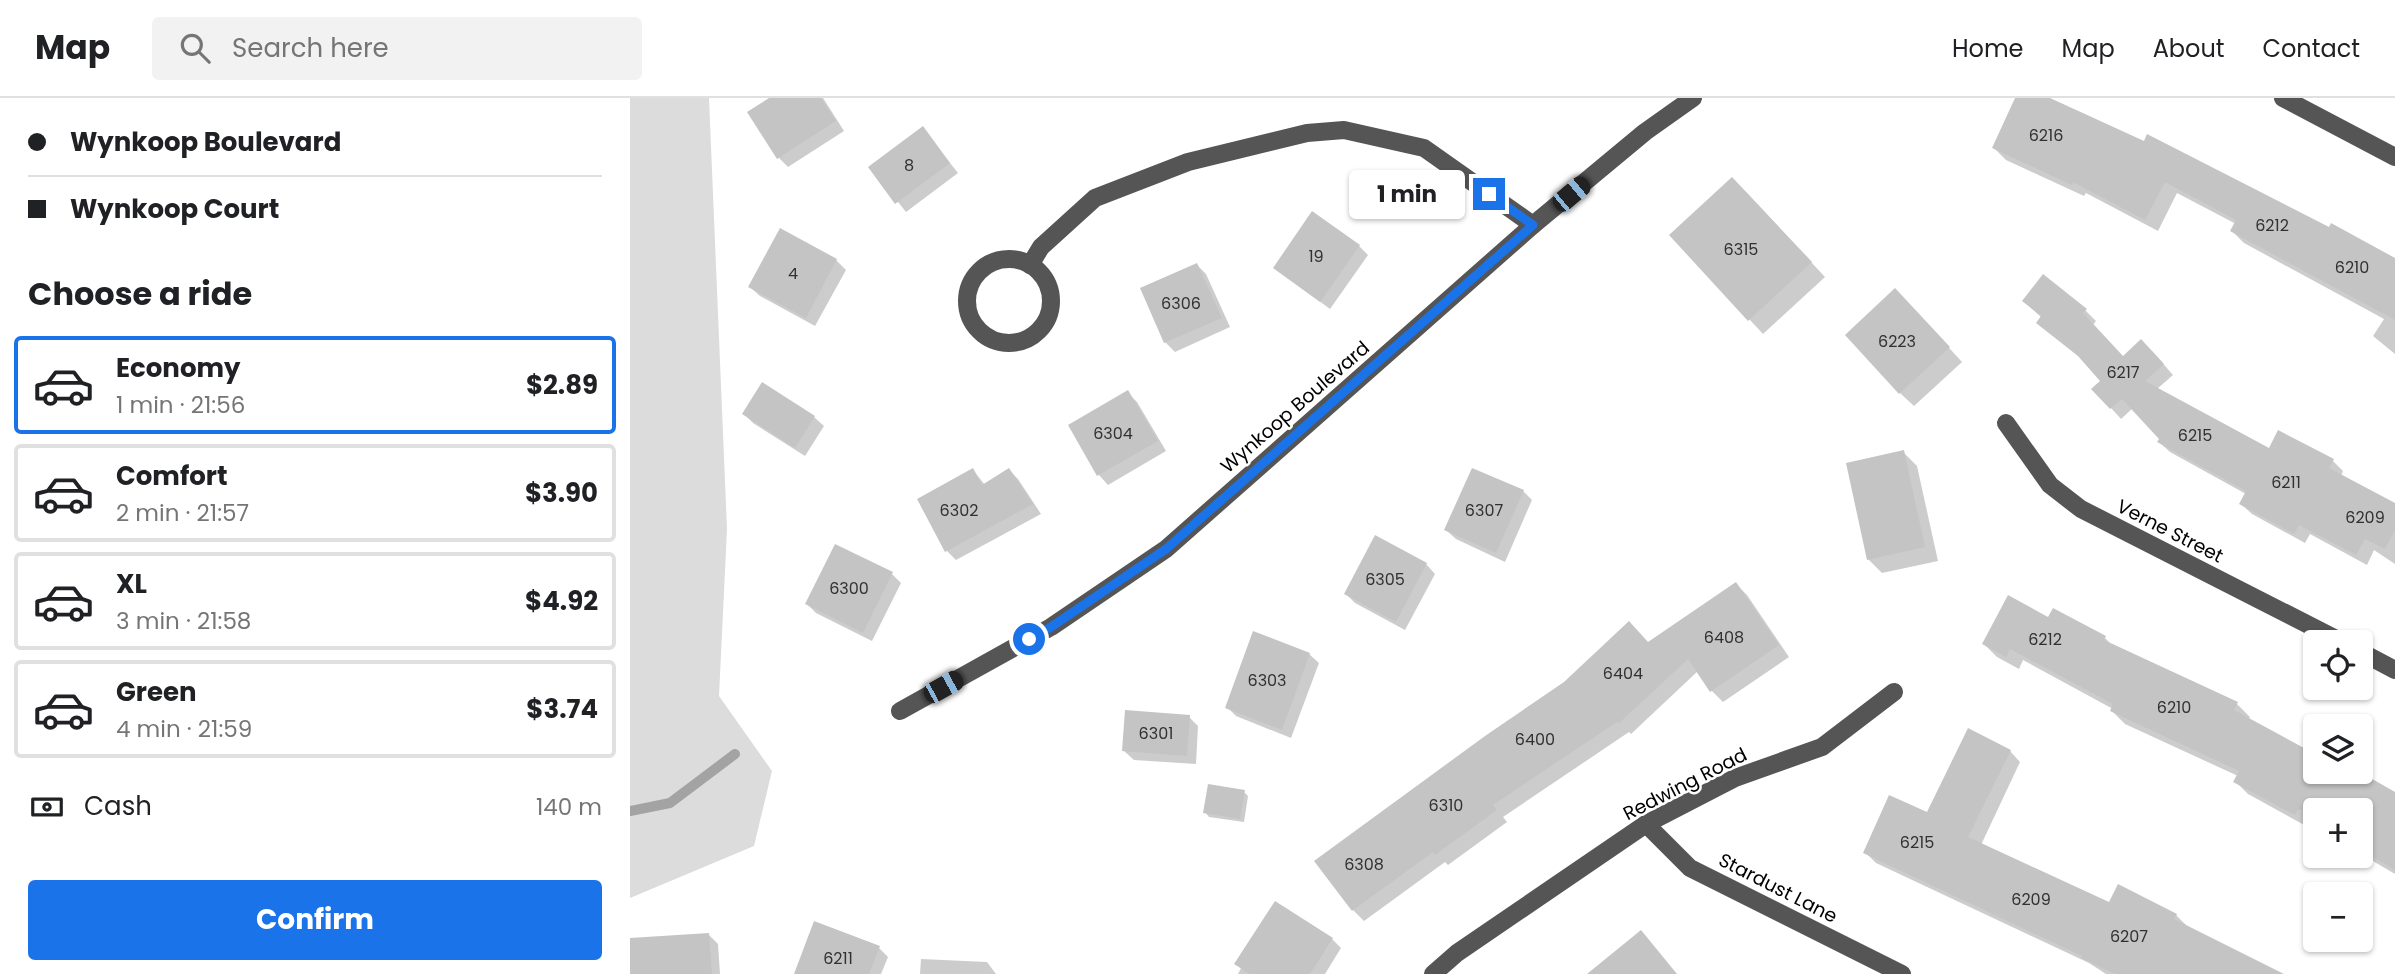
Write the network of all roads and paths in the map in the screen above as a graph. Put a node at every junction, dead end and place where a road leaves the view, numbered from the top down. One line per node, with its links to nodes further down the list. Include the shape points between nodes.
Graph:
1 (1693, 98): 4 (street, Wynkoop Boulevard)
2 (2283, 98): 3 (street)
3 (2395, 157)
4 (1533, 225): 5 (street, via 1424,148 1344,131 1307,133 1188,162 1095,198 1041,247); 11 (street, Wynkoop Boulevard, via 1166,549 1051,627)
5 (1030, 265): 5 (street, via 1000,259 976,274 966,300 968,315 987,338 1015,344 1040,331 1048,319 1051,293 1046,280)
6 (2006, 423): 7 (street, Verne Street, via 2050,485 2081,509)
7 (2318, 630)
8 (2373, 658): 9 (street)
9 (2395, 670)
10 (1894, 692): 12 (street, Redwing Road, via 1822,747 1735,778)
11 (900, 710)
12 (1646, 824): 13 (street, Redwing Road); 14 (street, Stardust Lane, via 1690,868)
13 (1433, 974)
14 (1902, 974)

